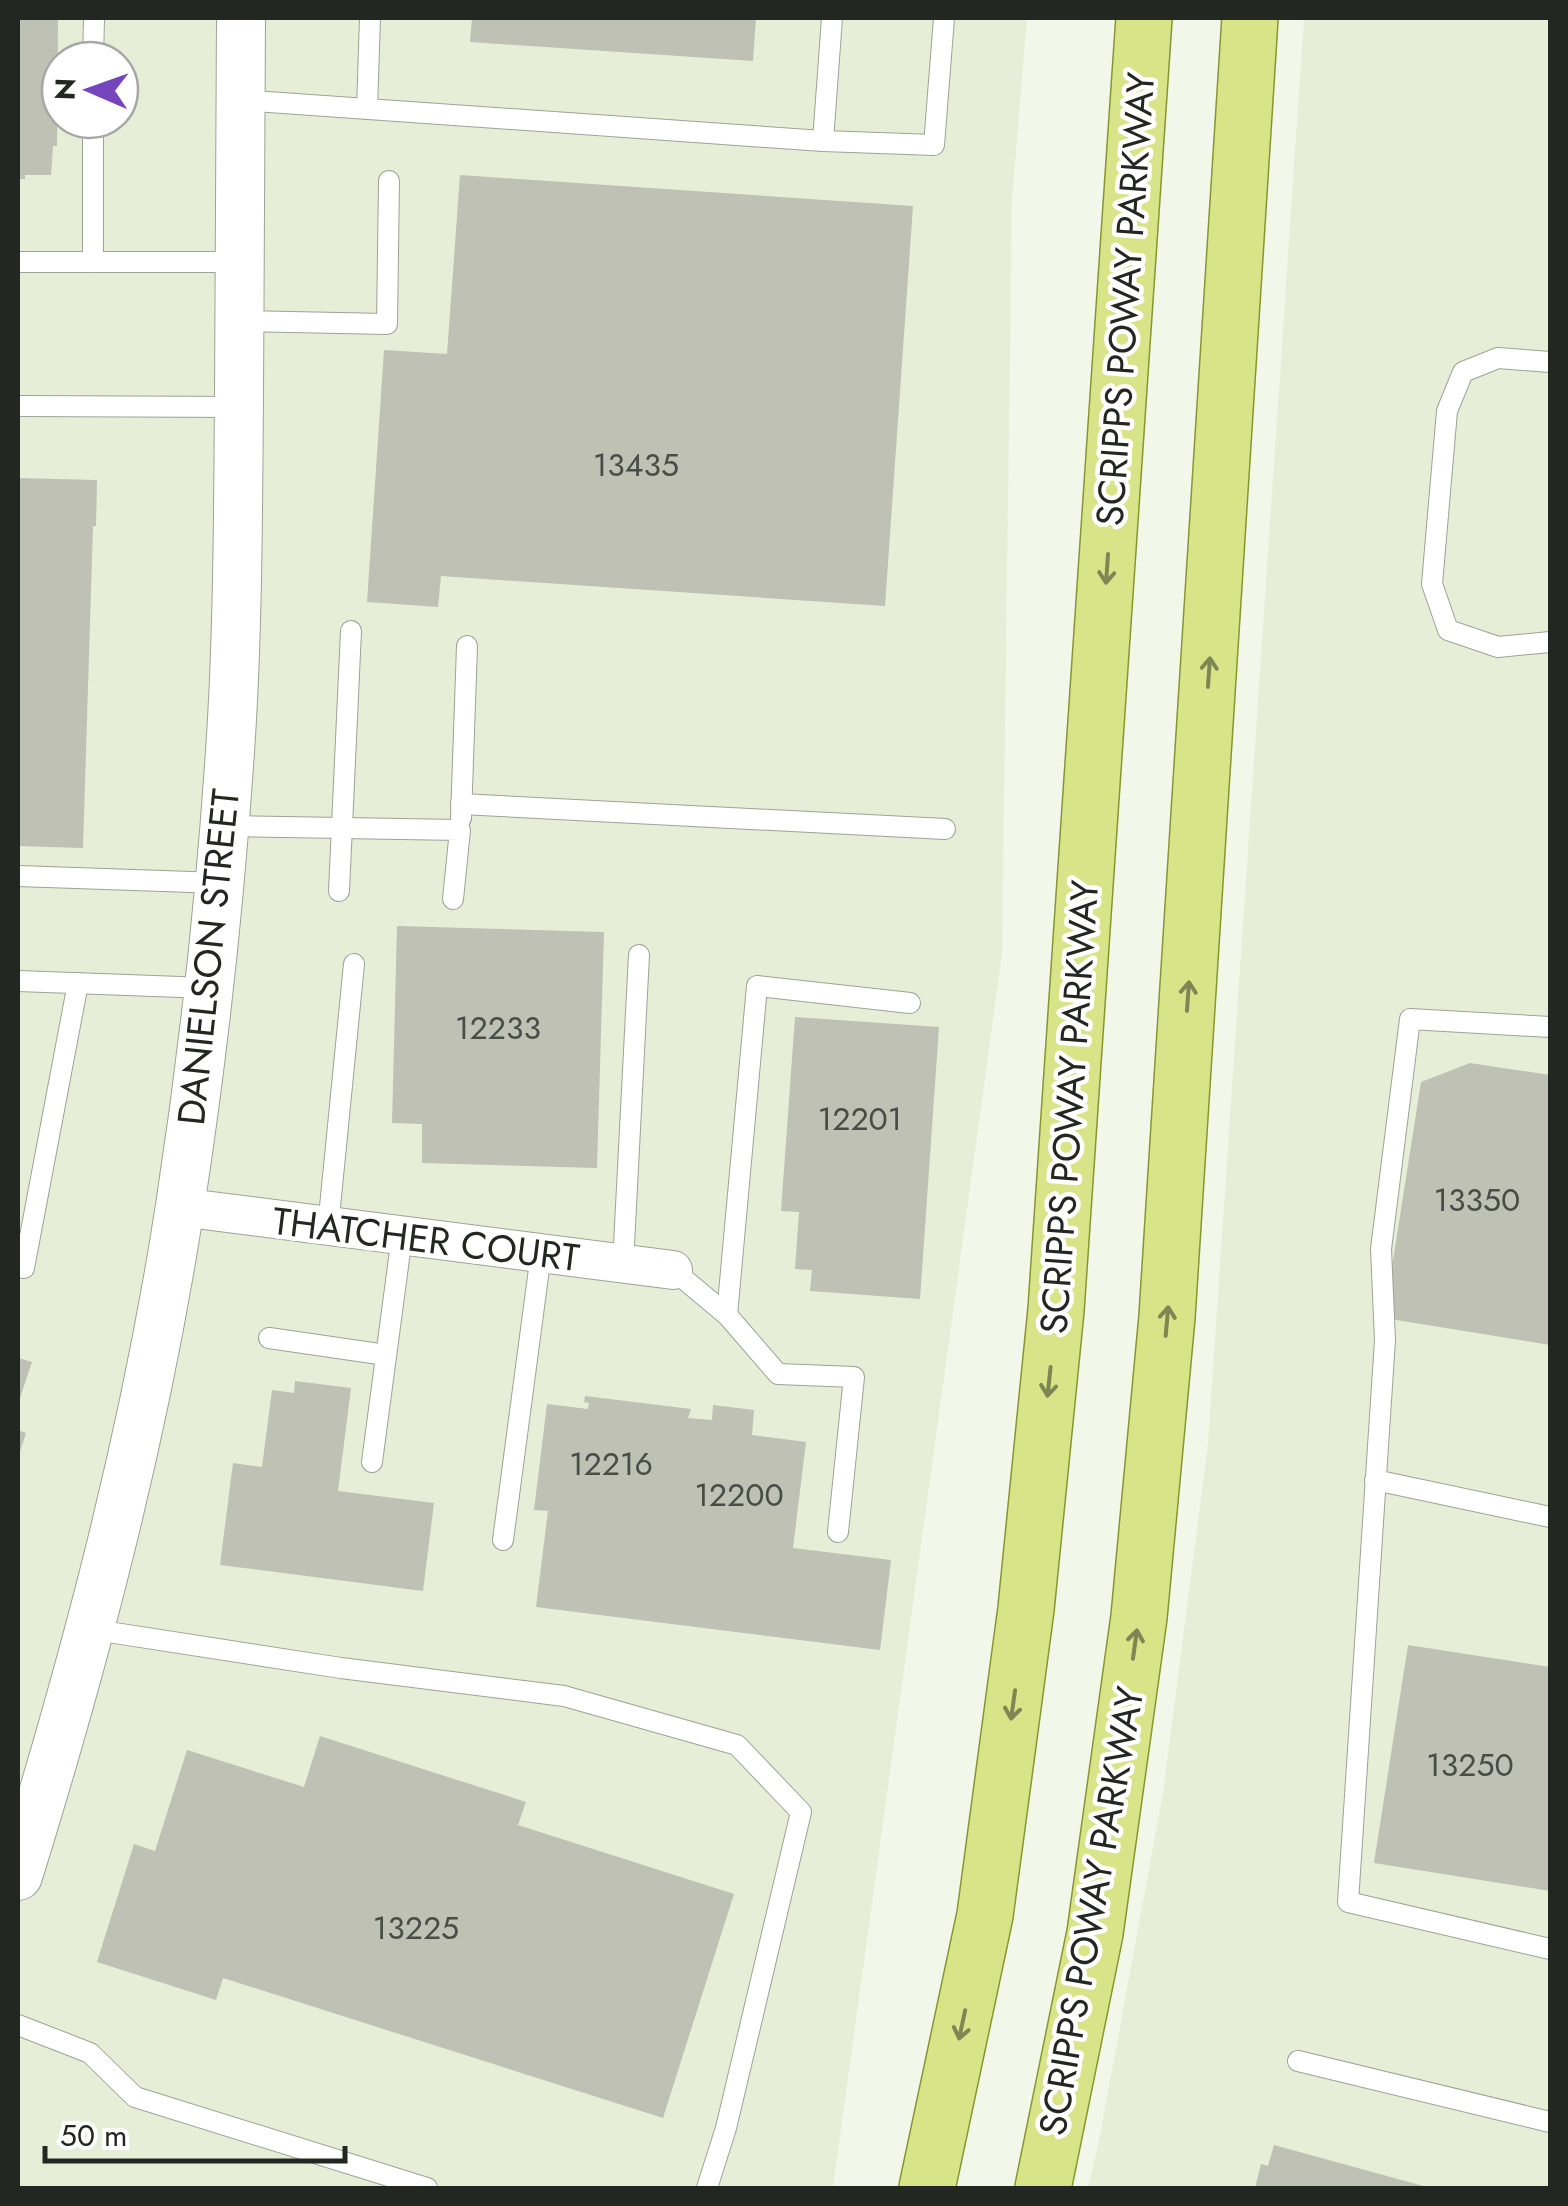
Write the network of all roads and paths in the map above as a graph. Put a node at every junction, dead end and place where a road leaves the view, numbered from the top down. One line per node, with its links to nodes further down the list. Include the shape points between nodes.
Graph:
1 (241, 18): 7 (street, DANIELSON STREET)
2 (370, 18): 8 (lane)
3 (832, 18): 10 (lane)
4 (944, 18): 10 (lane, via 934,145)
5 (1144, 18): 61 (main road, SCRIPPS POWAY PARKWAY, one-way to 61, via 1056,1310 1026,1609 984,1915)
6 (1250, 18): 62 (main road, SCRIPPS POWAY PARKWAY, one-way to 6, via 1095,1933 1139,1617 1168,1318)
7 (240, 100): 8 (lane); 14 (street, DANIELSON STREET)
8 (368, 109): 10 (lane)
9 (93, 140): 13 (lane)
10 (823, 141)
11 (389, 182): 15 (lane, via 386,324)
12 (18, 262): 13 (lane)
13 (92, 262): 14 (lane)
14 (240, 262): 15 (street, DANIELSON STREET)
15 (239, 321): 18 (street, DANIELSON STREET)
16 (1550, 362): 20 (lane, via 1498,358 1464,372 1448,411 1432,584 1448,630 1498,647)
17 (18, 406): 18 (lane)
18 (239, 408): 23 (street, DANIELSON STREET)
19 (350, 632): 24 (lane)
20 (1550, 642)
21 (467, 646): 22 (lane)
22 (462, 804): 25 (lane); 26 (lane)
23 (224, 826): 24 (lane); 28 (street, DANIELSON STREET)
24 (341, 828): 26 (lane); 29 (lane)
25 (945, 828)
26 (460, 830): 30 (lane)
27 (18, 876): 28 (lane)
28 (220, 883): 35 (street, DANIELSON STREET)
29 (339, 892)
30 (454, 899)
31 (640, 954): 42 (lane)
32 (354, 964): 39 (lane)
33 (18, 981): 34 (lane)
34 (78, 983): 35 (lane); 43 (lane, via 24,1268)
35 (208, 988): 38 (street, DANIELSON STREET)
36 (910, 1003): 45 (lane, via 757,986)
37 (1550, 1027): 49 (lane, via 1410,1019 1381,1249 1384,1340)
38 (180, 1207): 39 (street, THATCHER COURT); 53 (street, DANIELSON STREET)
39 (328, 1226): 40 (street, THATCHER COURT)
40 (402, 1236): 41 (street, THATCHER COURT); 47 (lane)
41 (542, 1254): 42 (street, THATCHER COURT); 52 (lane)
42 (624, 1264): 44 (street, THATCHER COURT)
43 (18, 1266)
44 (673, 1270): 45 (lane)
45 (727, 1315): 51 (lane, via 778,1374 854,1376)
46 (269, 1338): 47 (lane)
47 (386, 1354): 48 (lane)
48 (372, 1462)
49 (1375, 1480): 50 (lane); 55 (lane, via 1348,1902)
50 (1550, 1517)
51 (838, 1532)
52 (503, 1540)
53 (89, 1629): 54 (street, DANIELSON STREET); 60 (lane, via 564,1696 738,1746 801,1812)
54 (18, 1876)
55 (1550, 1949)
56 (18, 2025): 59 (lane, via 90,2053 135,2097)
57 (1298, 2061): 58 (lane)
58 (1550, 2122)
59 (426, 2188)
60 (707, 2188)
61 (927, 2188)
62 (1043, 2188)

